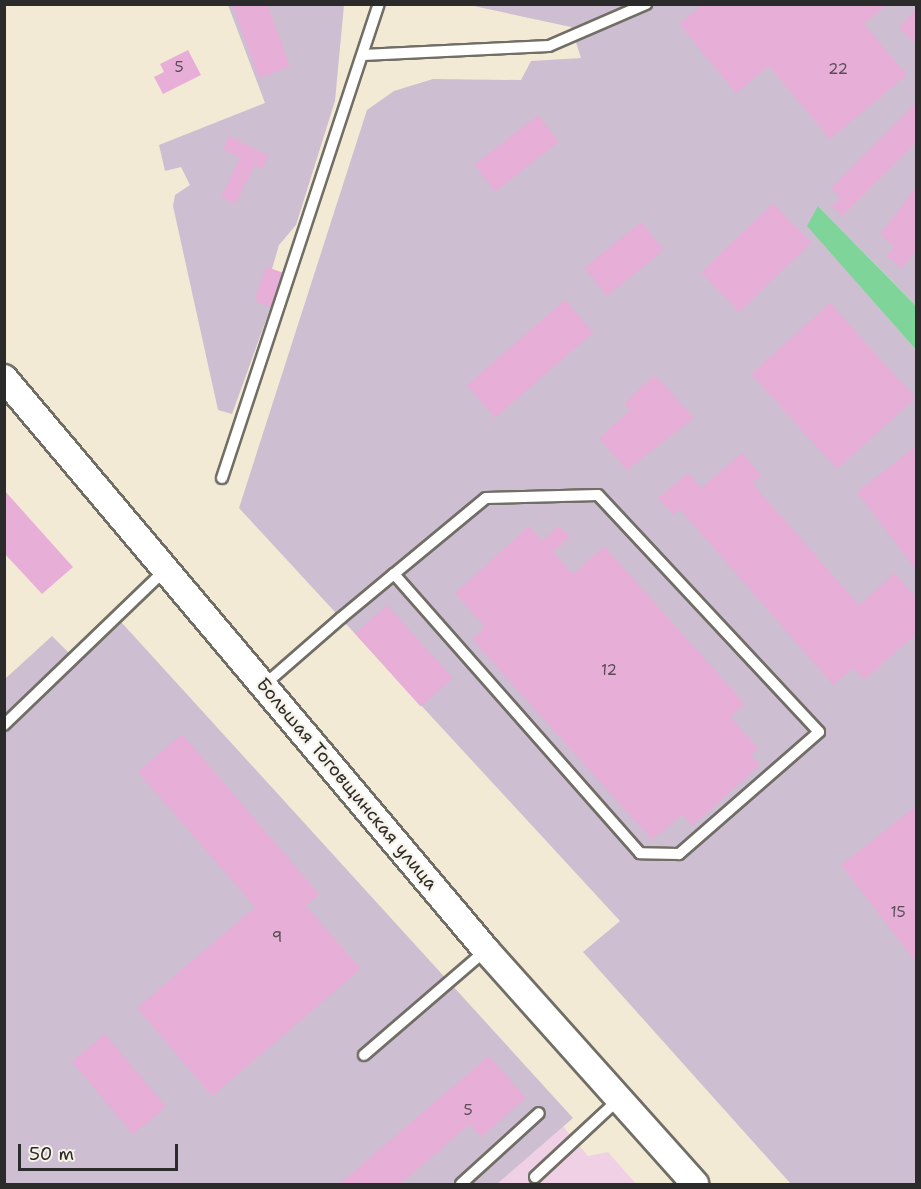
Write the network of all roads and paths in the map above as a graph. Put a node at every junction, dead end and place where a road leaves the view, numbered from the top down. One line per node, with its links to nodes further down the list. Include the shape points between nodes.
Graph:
1 (379, 4): 3 (lane)
2 (646, 4): 3 (lane, via 549,46)
3 (363, 55): 5 (lane)
4 (4, 378): 6 (street, Большая Тоговщинская улица)
5 (222, 478)
6 (166, 570): 8 (street, Большая Тоговщинская улица); 9 (lane)
7 (394, 574): 7 (lane, via 486,498 597,495 819,732 680,854 640,853); 8 (lane)
8 (264, 685): 10 (street, Большая Тоговщинская улица)
9 (4, 725)
10 (486, 950): 11 (lane); 12 (street, Большая Тоговщинская улица)
11 (364, 1055)
12 (618, 1100): 14 (lane); 16 (street, Большая Тоговщинская улица)
13 (538, 1113): 15 (lane)
14 (535, 1177)
15 (461, 1185)
16 (695, 1185)

